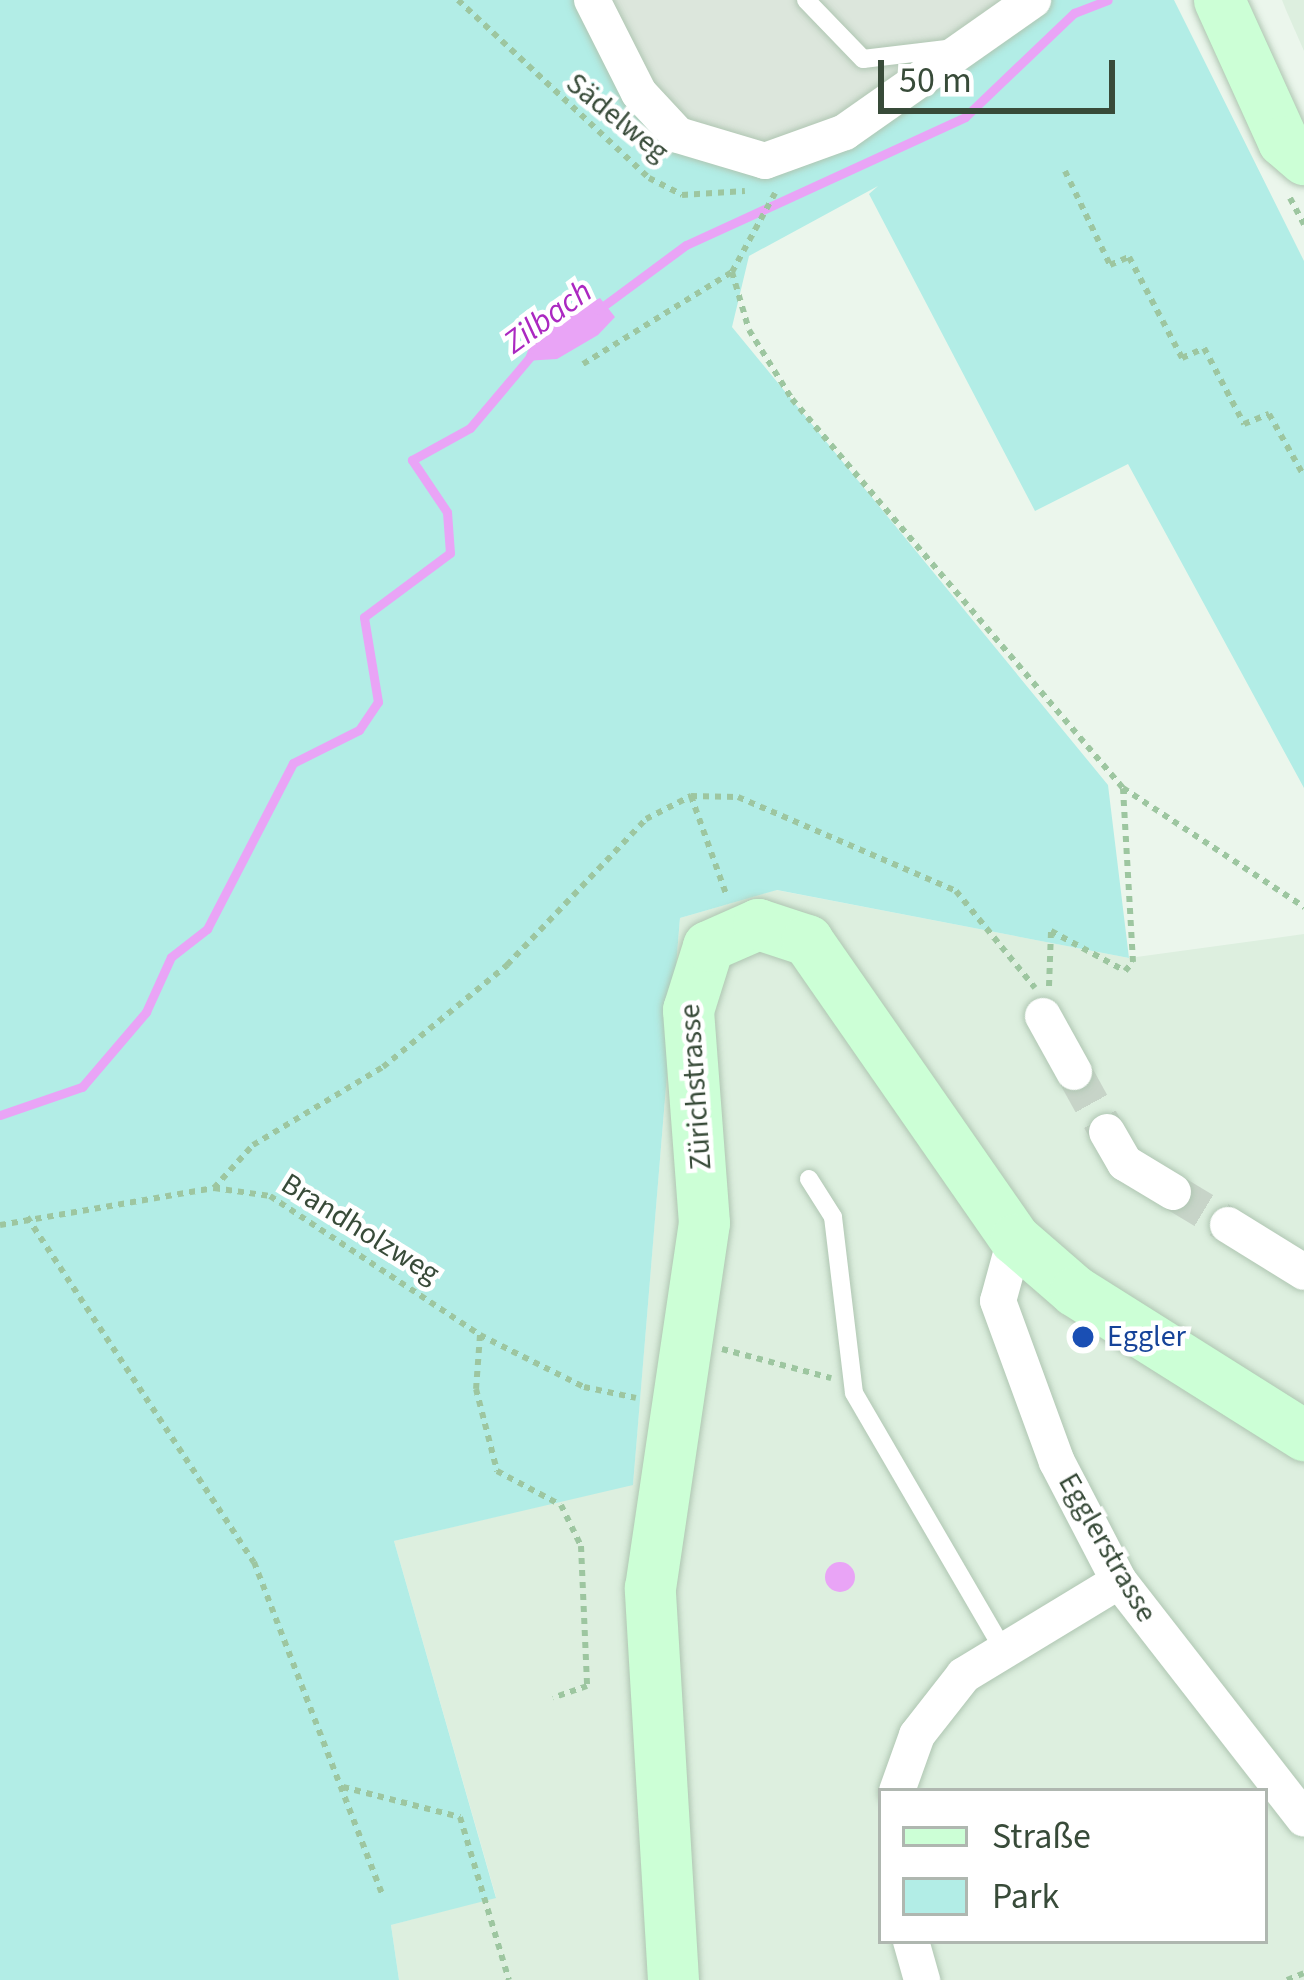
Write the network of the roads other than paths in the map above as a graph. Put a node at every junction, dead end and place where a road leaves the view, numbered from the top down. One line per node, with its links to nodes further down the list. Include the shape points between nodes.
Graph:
1 (592, 0): 6 (street, via 639,93 678,135 730,157 790,157 845,132)
2 (806, 0): 6 (lane, via 863,59 949,40)
3 (1219, 0): 8 (main road, via 1266,108)
4 (1251, 0): 7 (main road)
5 (1014, 5): 6 (street)
6 (963, 48)
7 (1304, 110)
8 (1304, 159)
9 (1043, 1016): 10 (street)
10 (1073, 1072)
11 (1107, 1132): 13 (street, via 1125,1162)
12 (809, 1179): 19 (lane, via 833,1217 853,1384)
13 (1173, 1192)
14 (1228, 1225): 16 (street)
15 (1015, 1239): 17 (main road, via 1091,1302); 18 (street, Egglerstrasse, via 998,1300 1058,1462); 23 (main road, Zürichstrasse, via 817,950 794,930 737,927 695,962 688,994 704,1223 650,1588)
16 (1304, 1272)
17 (1304, 1435)
18 (1119, 1581): 19 (street); 21 (street, Egglerstrasse)
19 (1000, 1644): 20 (street, via 917,1735)
20 (899, 1788)
21 (1304, 1819)
22 (912, 1944): 24 (street)
23 (674, 1980)
24 (922, 1980)

